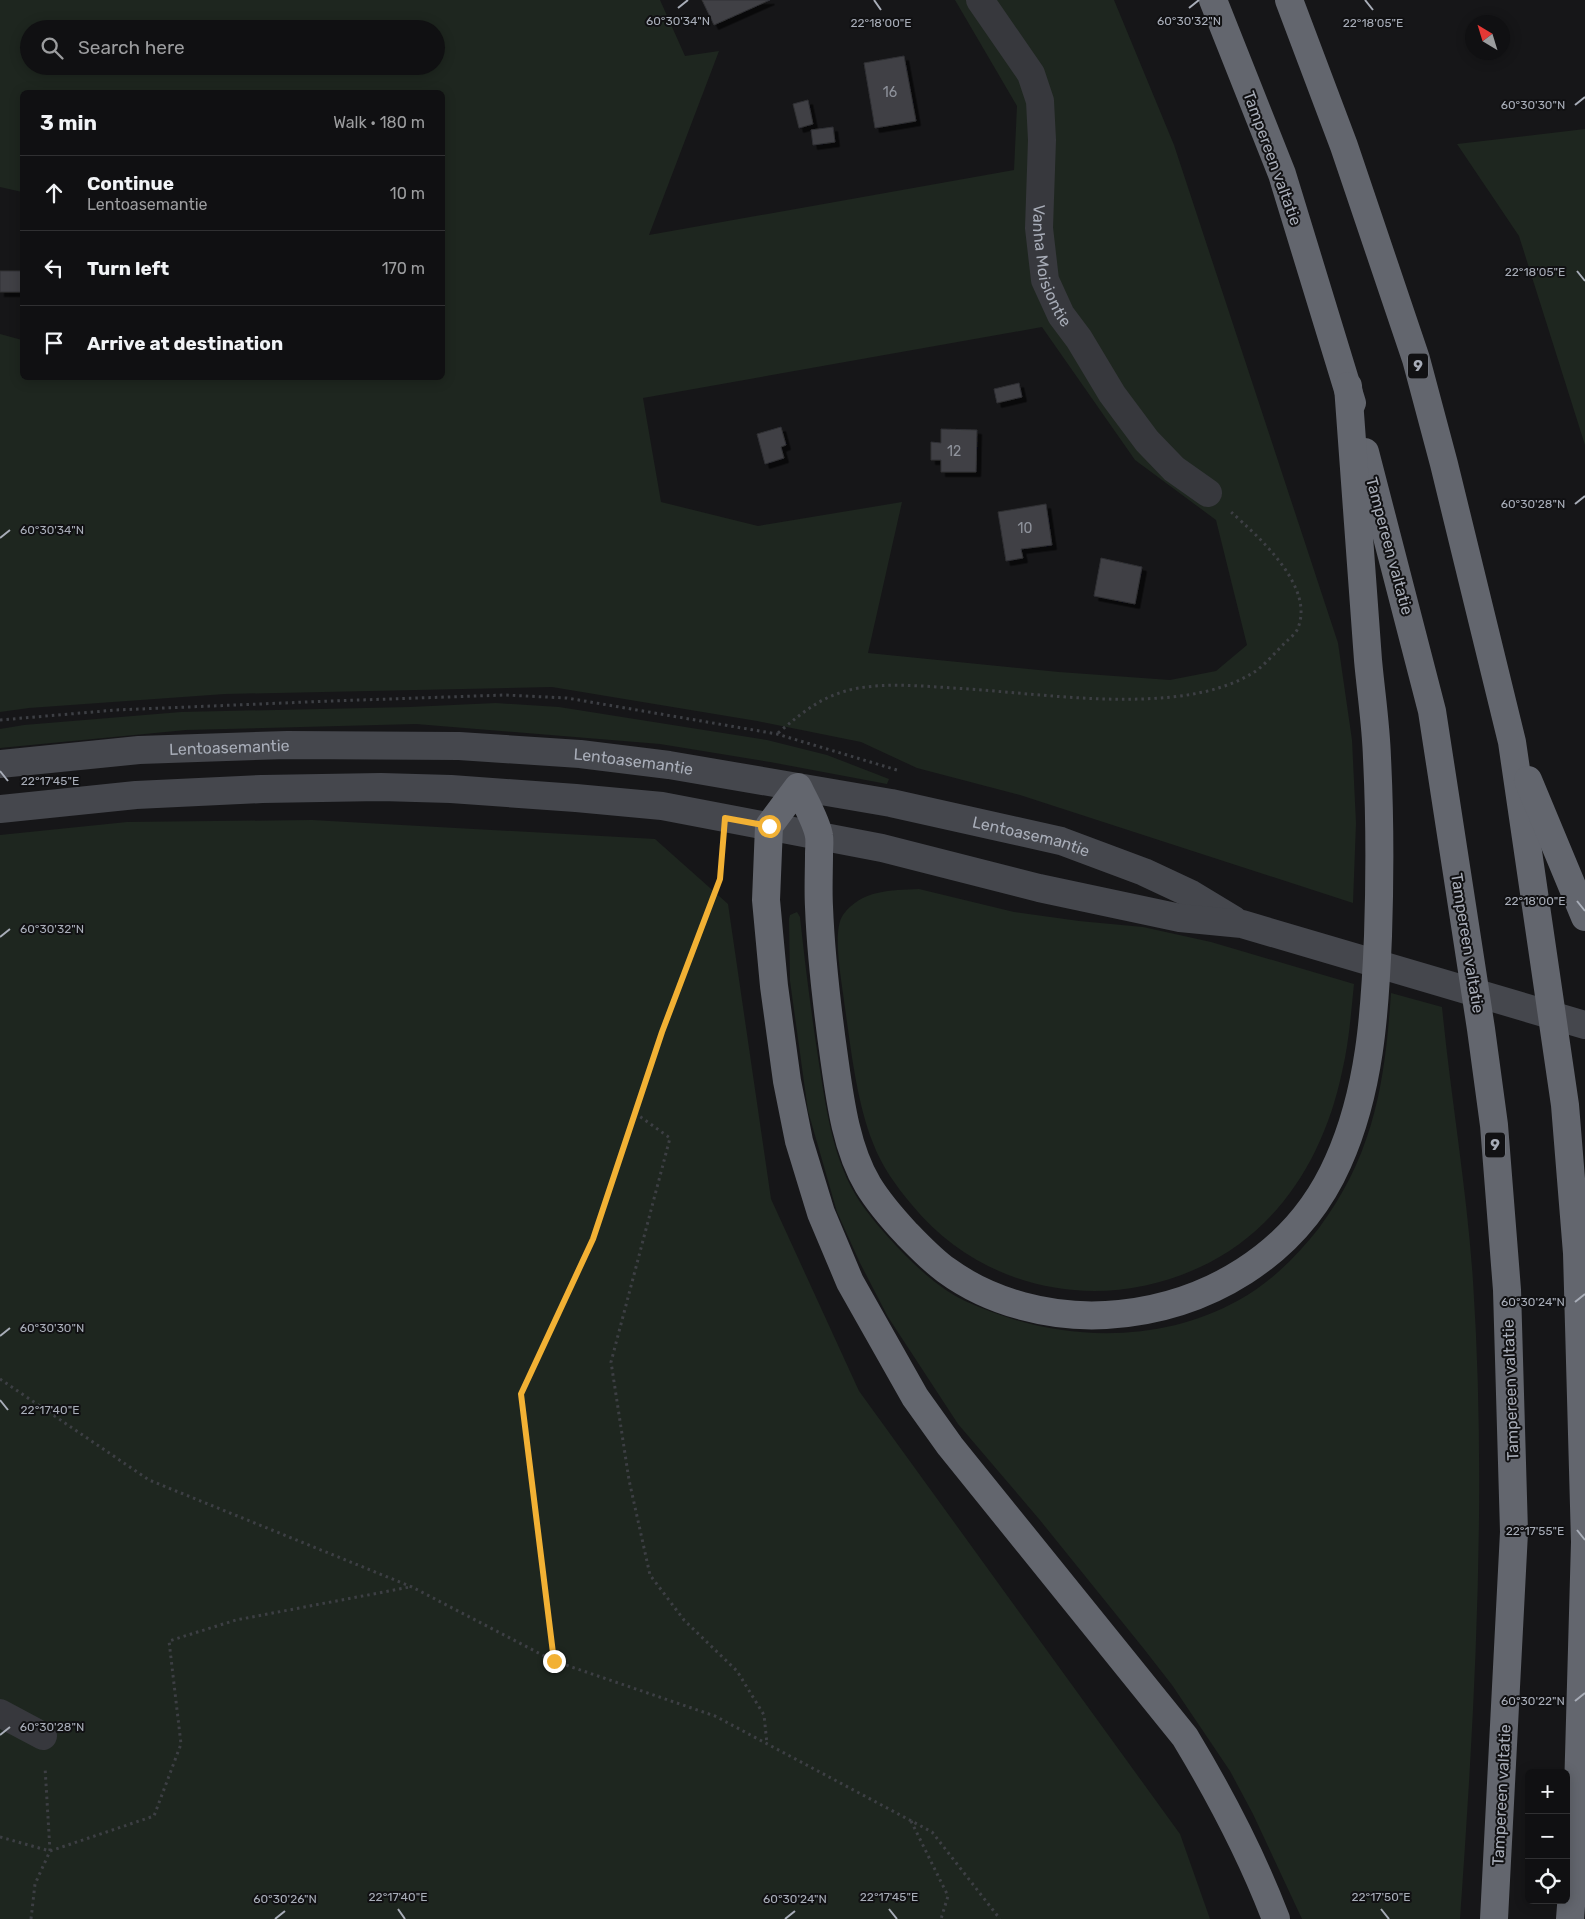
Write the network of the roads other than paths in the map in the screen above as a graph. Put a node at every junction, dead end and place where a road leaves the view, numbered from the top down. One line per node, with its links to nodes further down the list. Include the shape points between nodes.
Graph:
1 (980, 0): 5 (street, Vanha Moisiontie, via 1031,74 1040,101 1039,228 1045,280 1061,315 1147,441 1174,469)
2 (1212, 0): 4 (highway, Tampereen valtatie / 9, via 1282,174)
3 (1290, 0): 6 (highway, 9, via 1344,146 1416,359)
4 (1348, 386): 11 (highway, via 1377,753 1376,994 1362,1088 1339,1160 1310,1211 1274,1249 1250,1269 1200,1294 1138,1311 1105,1315 1052,1312 993,1296 946,1270 920,1248 875,1196 853,1155 838,1084 826,1001 819,905); 18 (highway, Tampereen valtatie / 9, via 1432,711 1494,1125 1507,1290 1514,1532)
5 (1208, 493)
6 (1512, 742): 12 (highway); 19 (highway, 9, via 1565,1105 1577,1253 1585,1542 1577,1827)
7 (0, 764): 8 (main road, Lentoasemantie, via 138,750 287,745 460,746 580,754)
8 (798, 787): 10 (highway); 11 (highway); 13 (main road, Lentoasemantie, via 891,802 1061,841 1152,876)
9 (0, 809): 10 (main road, Lentoasemantie, via 136,795 381,787 451,789 662,806)
10 (769, 826): 11 (main road, Lentoasemantie); 17 (highway, via 766,900 787,1081 799,1141 818,1204 850,1282 915,1397 950,1446 1185,1737 1229,1815)
11 (819, 836): 13 (main road, Lentoasemantie, via 1180,918)
12 (1585, 917)
13 (1242, 924): 14 (main road, Lentoasemantie)
14 (1585, 1026)
15 (0, 1713): 16 (street)
16 (43, 1736)
17 (1276, 1919)
18 (1494, 1919)
19 (1570, 1919)

